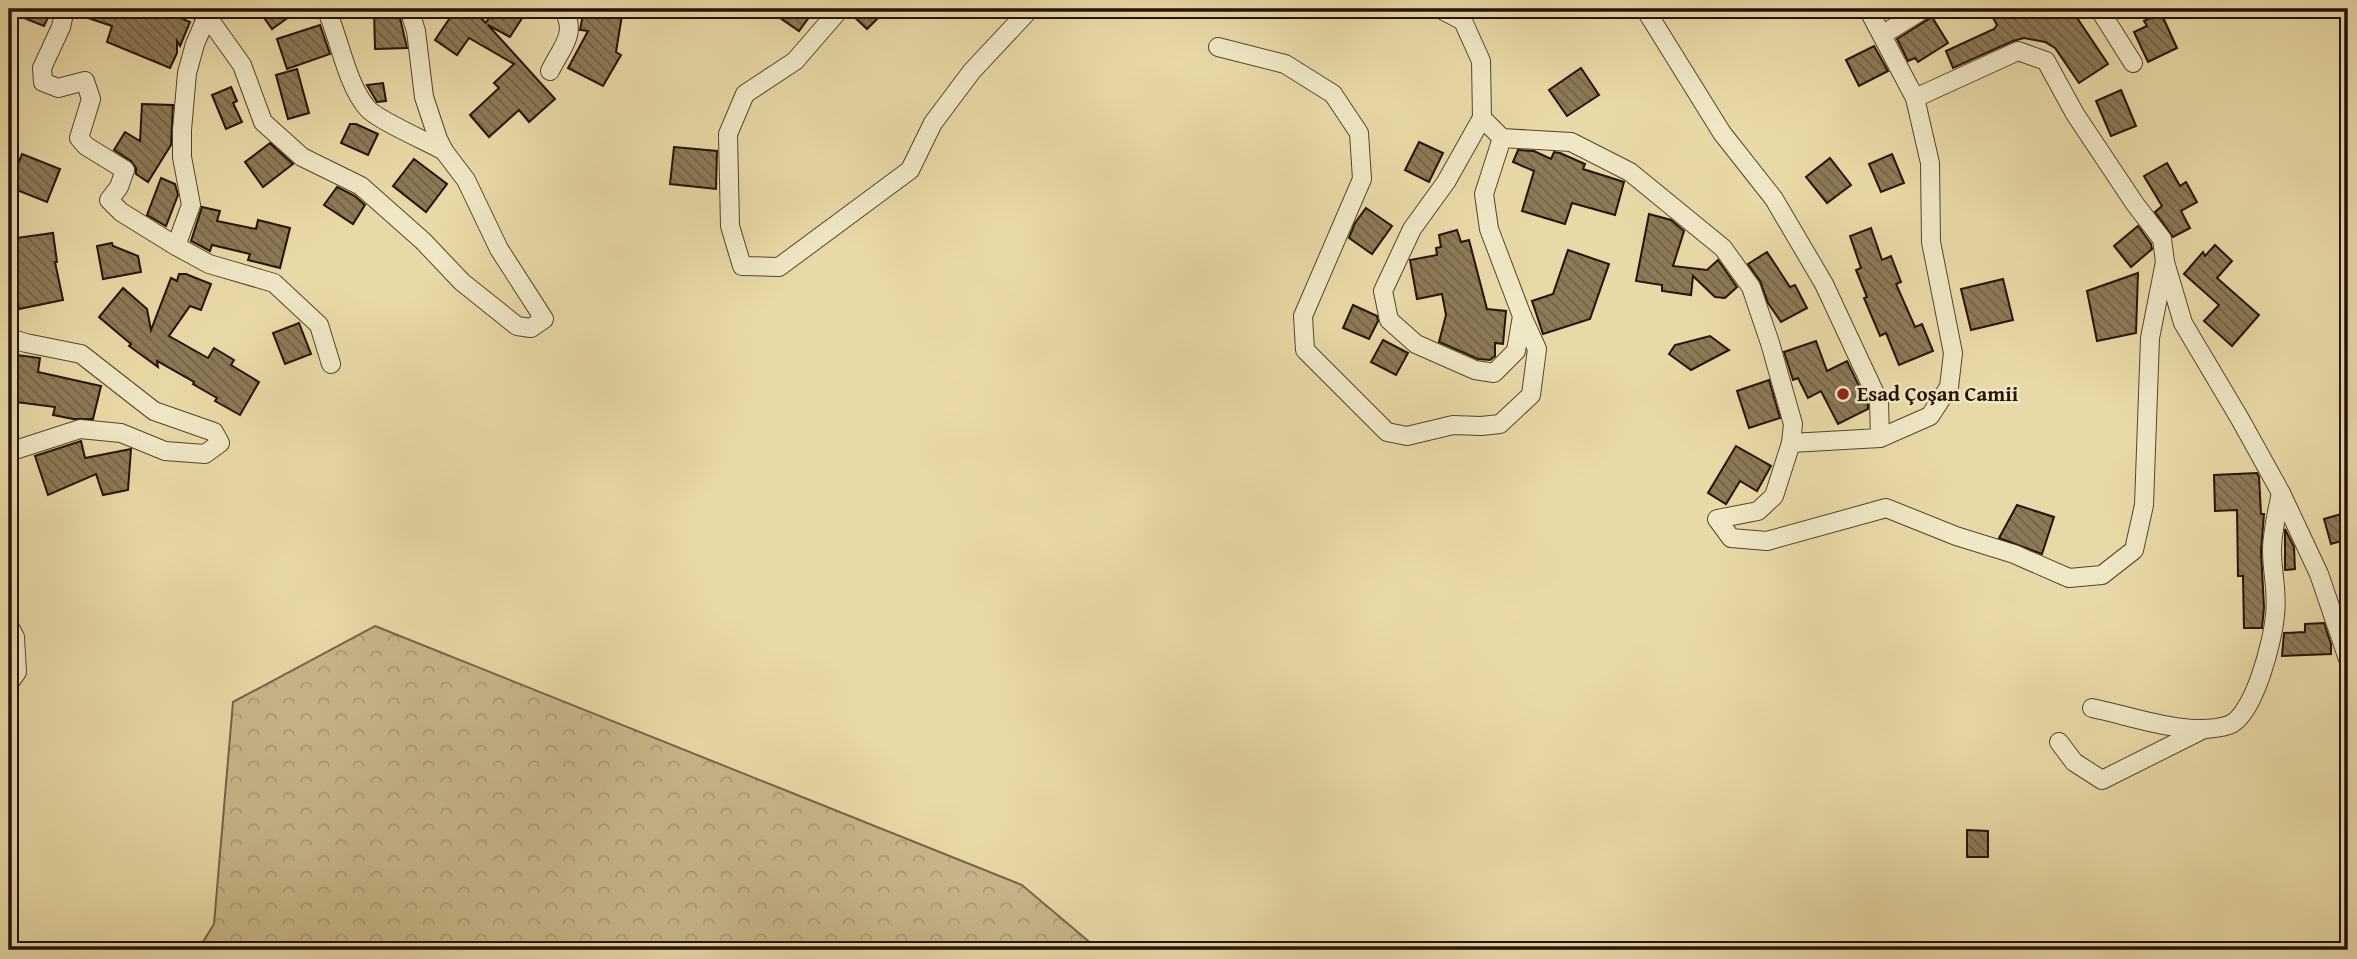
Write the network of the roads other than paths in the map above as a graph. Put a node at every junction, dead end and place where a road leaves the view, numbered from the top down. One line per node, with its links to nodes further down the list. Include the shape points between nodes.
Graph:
1 (65, 9): 21 (street, via 42,68 43,82 58,88 85,81 90,99 79,138 125,170 109,200)
2 (326, 9): 20 (street, via 356,93 370,111)
3 (409, 9): 20 (street, via 424,97)
4 (563, 9): 16 (street, via 570,29 564,50)
5 (839, 9): 6 (street, via 795,61 745,94 728,134 730,226 742,266 779,267 910,170 933,123 972,71)
6 (1030, 9)
7 (1440, 9): 18 (street, via 1463,21 1481,61)
8 (1645, 9): 26 (street, via 1722,133 1774,199 1824,284 1880,402)
9 (1868, 9): 13 (street)
10 (1924, 9): 13 (street)
11 (2099, 9): 15 (street)
12 (201, 13): 20 (street, via 242,65 263,121 302,157 376,198 463,282 517,326 539,325 544,319 499,249 466,180); 21 (street, via 187,73 182,130 191,205)
13 (1882, 34): 17 (street)
14 (1218, 47): 23 (street, via 1285,64 1333,94 1359,133 1362,179 1303,316 1305,350 1387,432 1407,436 1453,425 1500,424 1531,395 1537,349)
15 (2133, 62)
16 (550, 71)
17 (1915, 98): 22 (street, via 2018,51 2046,61 2076,114 2162,239); 26 (street, via 1930,163 1931,242 1953,353 1950,387 1930,416)
18 (1482, 118): 19 (street); 23 (street, via 1412,229 1383,291 1389,320 1416,344 1475,370 1494,373 1516,351)
19 (1502, 138): 23 (street, via 1484,194 1489,229); 27 (street, via 1572,142 1630,172 1723,248 1751,287 1793,424)
20 (444, 151)
21 (176, 246): 25 (street, via 209,264 274,283 319,325)
22 (2165, 262): 27 (street, via 2150,338 2144,505 2134,550 2102,575 2069,578 1886,508 1767,541 1731,538 1717,519 1758,511 1774,496); 29 (street, via 2183,323)
23 (1522, 316)
24 (9, 338): 28 (street, via 81,354 154,411 214,432 220,443 205,454 165,451 121,433 80,429)
25 (331, 364)
26 (1880, 438): 27 (street)
27 (1791, 443)
28 (9, 452)
29 (2281, 493): 31 (street, via 2319,574); 34 (street, via 2272,553 2276,614 2265,667 2245,711 2231,724)
30 (9, 626): 32 (street, via 15,637 17,672)
31 (2348, 659)
32 (9, 683)
33 (2092, 708): 34 (street)
34 (2205, 729): 35 (street, via 2102,780 2074,762)
35 (2059, 742)

